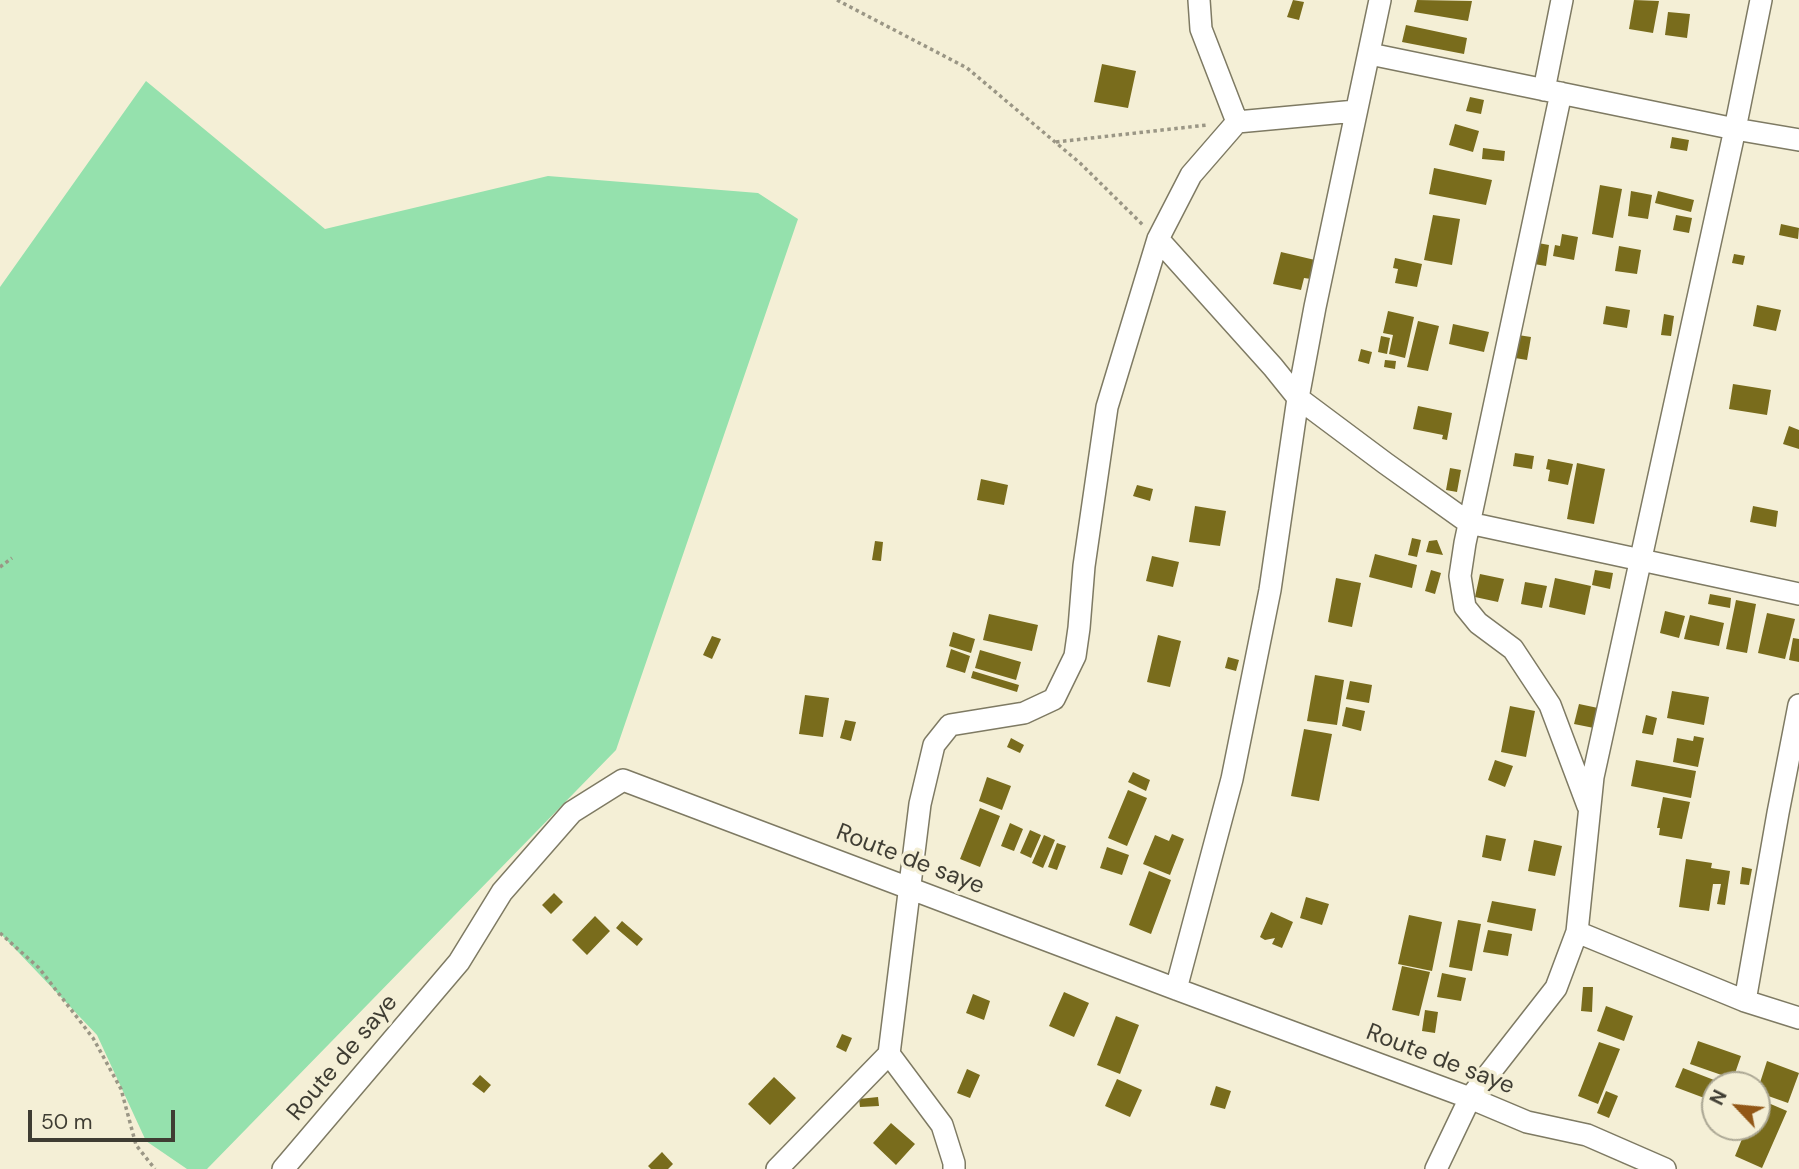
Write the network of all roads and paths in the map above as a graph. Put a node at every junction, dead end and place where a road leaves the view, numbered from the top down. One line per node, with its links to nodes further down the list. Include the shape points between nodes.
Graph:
1 (837, 0): 12 (path, via 967,68)
2 (1199, 0): 9 (street, via 1201,29)
3 (1380, 0): 6 (street)
4 (1562, 0): 7 (street)
5 (1761, 0): 10 (street)
6 (1370, 54): 7 (street); 8 (street)
7 (1552, 92): 10 (street); 15 (street)
8 (1356, 111): 9 (street); 14 (street)
9 (1237, 122): 12 (path); 13 (street, via 1191,175)
10 (1735, 129): 11 (street); 17 (street)
11 (1799, 140)
12 (1056, 142): 13 (path)
13 (1158, 239): 14 (street); 22 (street, via 1107,407 1075,656 1054,699 1024,713 950,724 934,745 920,804)
14 (1298, 397): 15 (street); 25 (street, via 1270,590 1235,766)
15 (1469, 523): 17 (street); 21 (street, via 1460,576 1465,607 1513,649 1550,705)
16 (12, 558): 18 (path)
17 (1640, 561): 19 (street); 21 (street)
18 (0, 568)
19 (1799, 594)
20 (1799, 705): 26 (street)
21 (1589, 811): 23 (street)
22 (909, 888): 25 (street, Route de saye); 28 (street); 31 (street, Route de saye, via 623,780 572,812 502,891 459,962)
23 (1577, 932): 26 (street); 29 (street, via 1556,988)
24 (0, 933): 30 (path, via 39,968 93,1038 121,1090 136,1144)
25 (1176, 989): 29 (street, Route de saye)
26 (1745, 1001): 27 (street)
27 (1799, 1018)
28 (889, 1054): 32 (street); 33 (street, via 942,1125)
29 (1470, 1098): 34 (street); 35 (street, Route de saye, via 1527,1122 1587,1135)
30 (155, 1169)
31 (283, 1169)
32 (777, 1169)
33 (954, 1169)
34 (1436, 1169)
35 (1665, 1169)

